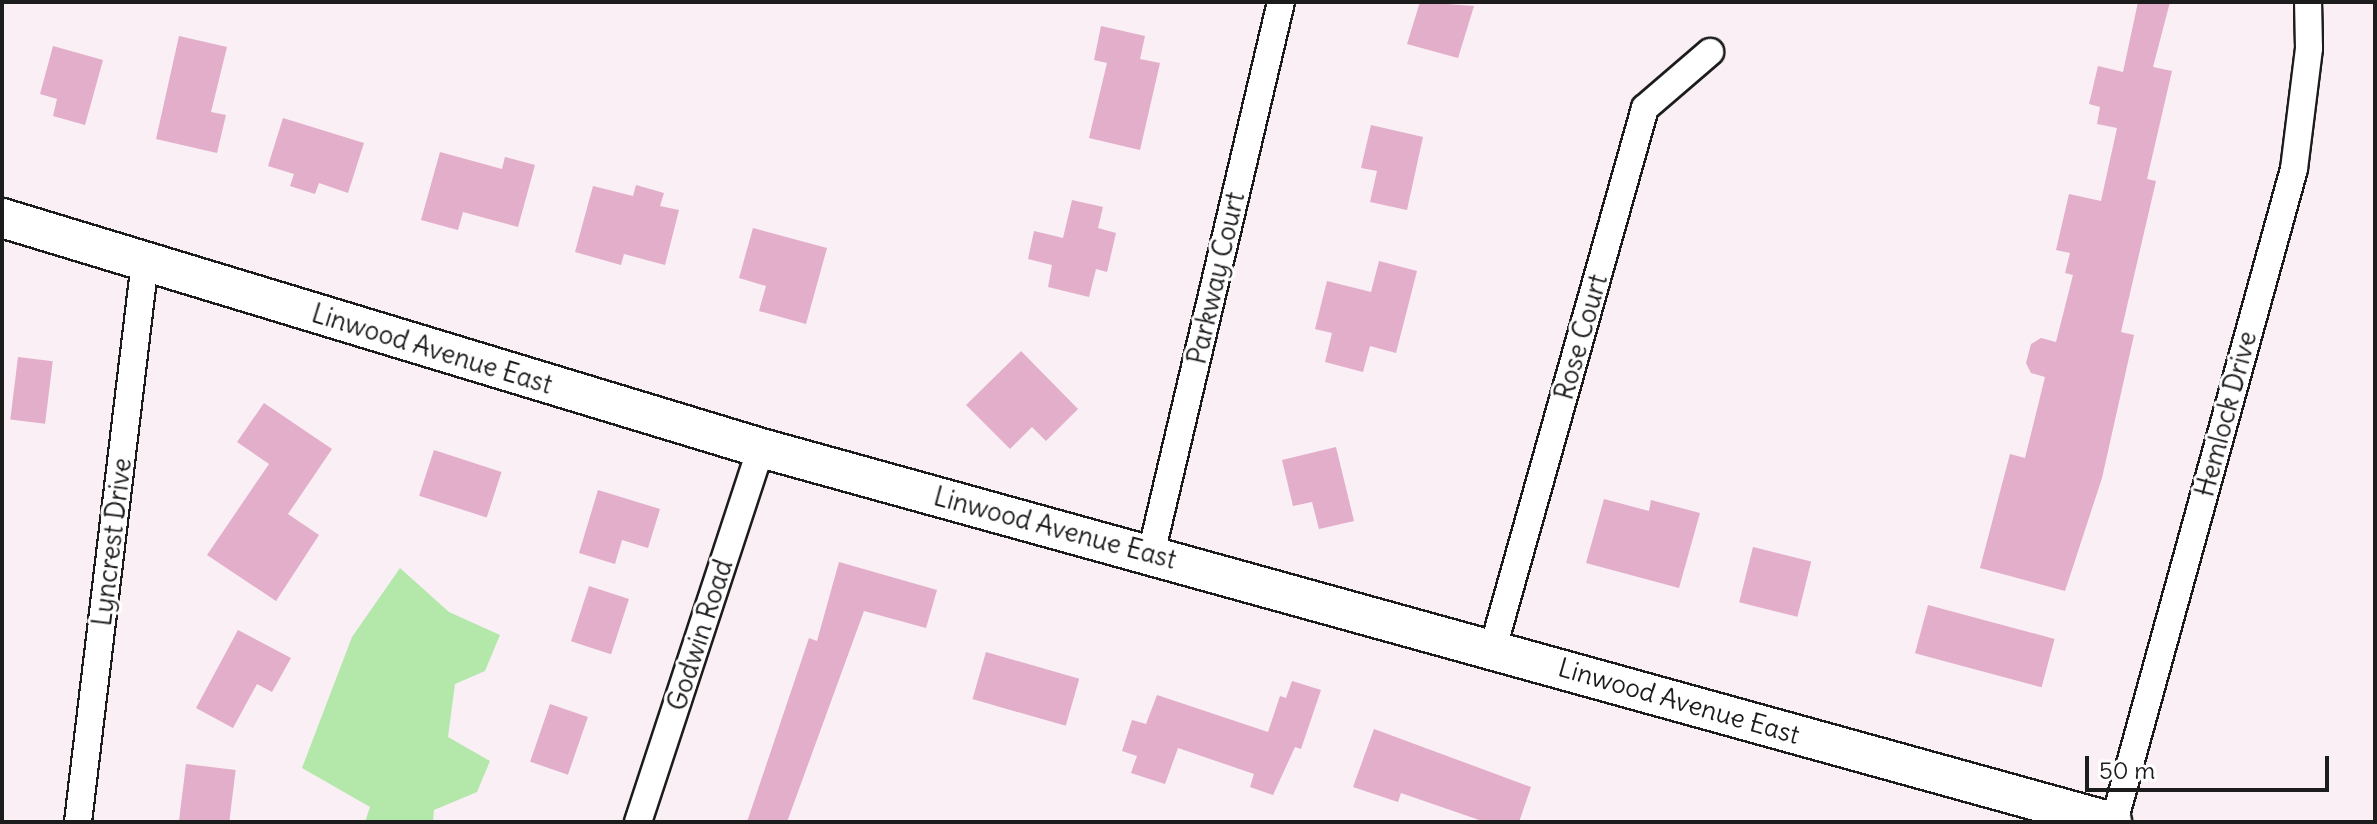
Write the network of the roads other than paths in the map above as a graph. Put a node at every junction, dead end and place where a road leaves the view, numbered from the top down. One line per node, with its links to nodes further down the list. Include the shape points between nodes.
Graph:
1 (1281, 2): 7 (street, Parkway Court)
2 (2308, 2): 11 (street, Hemlock Drive, via 2309,48 2294,169)
3 (1710, 52): 8 (street, Rose Court, via 1645,108)
4 (2, 218): 5 (main road, Linwood Avenue East)
5 (145, 262): 6 (main road, Linwood Avenue East); 9 (street, Lyncrest Drive)
6 (761, 448): 7 (main road, Linwood Avenue East); 10 (street, Godwin Road)
7 (1151, 554): 8 (main road, Linwood Avenue East)
8 (1493, 648): 11 (main road, Linwood Avenue East)
9 (78, 822)
10 (638, 822)
11 (2113, 822)

